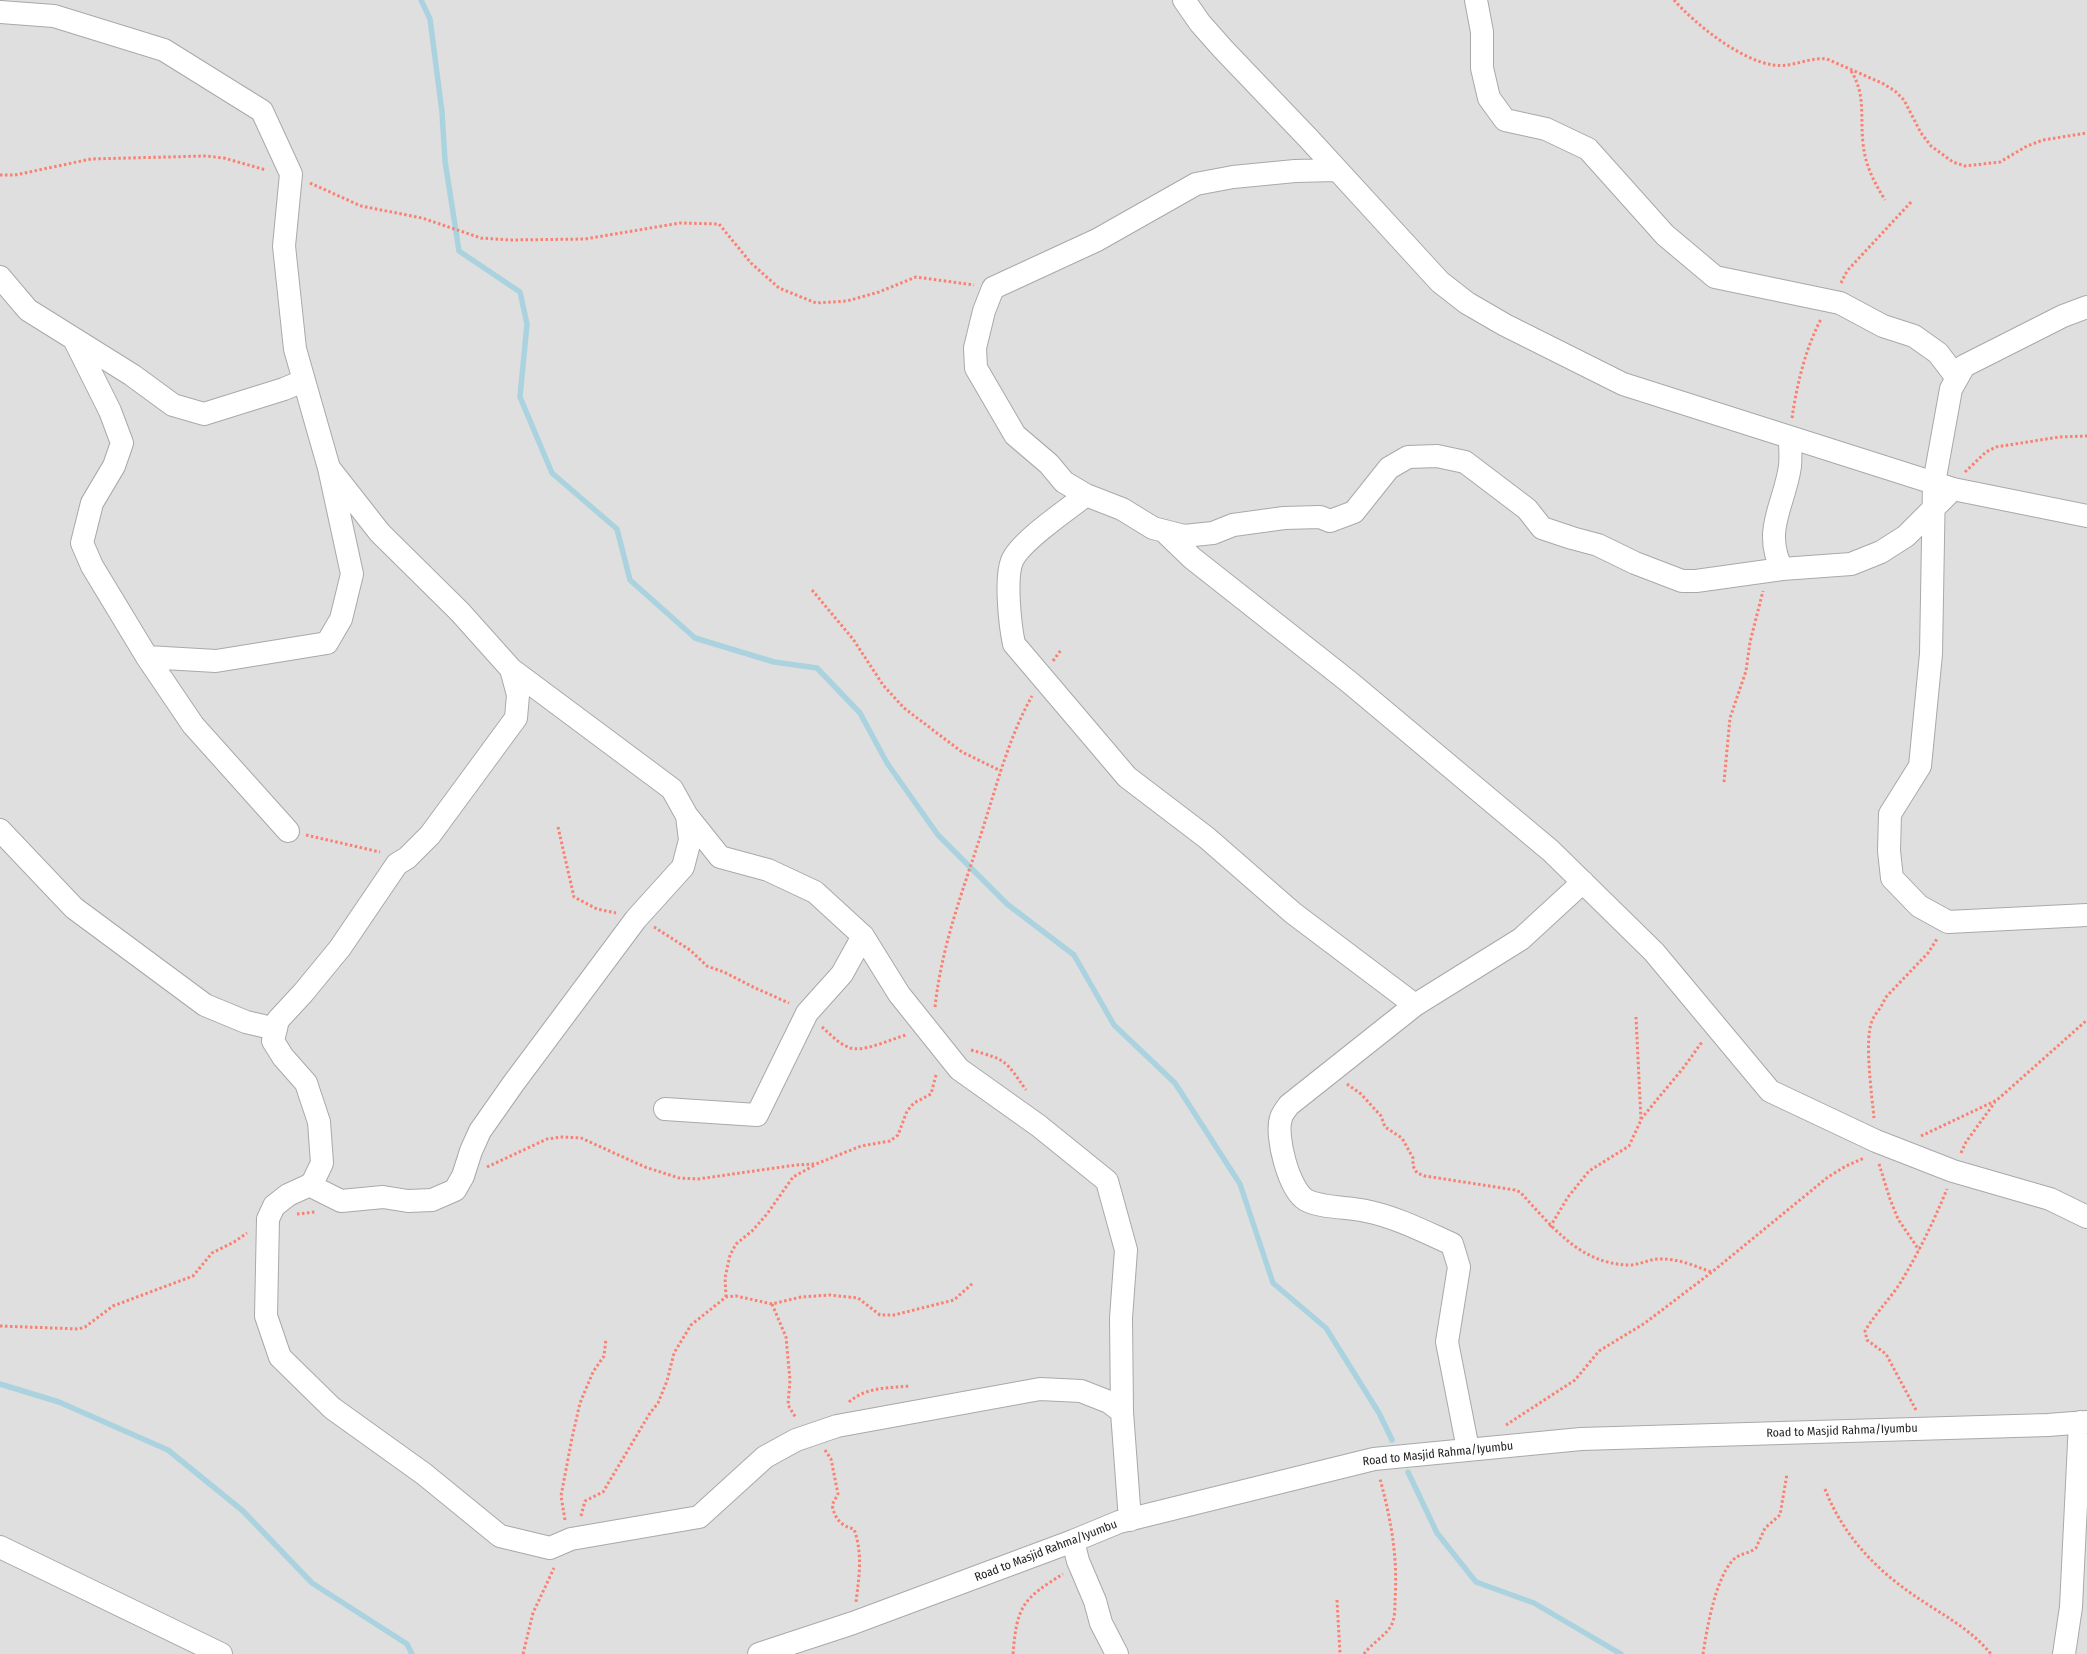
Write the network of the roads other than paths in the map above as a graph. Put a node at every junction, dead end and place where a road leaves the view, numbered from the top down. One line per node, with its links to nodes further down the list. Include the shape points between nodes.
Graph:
1 (1184, 0): 4 (street, via 1200,23)
2 (1476, 0): 8 (street, via 1482,32 1482,68 1489,98 1506,120 1546,129 1588,149 1665,235 1715,277 1840,303 1883,326 1914,336 1938,353)
3 (0, 12): 9 (street, via 54,16 164,50 262,111 291,174 284,246 294,349)
4 (1336, 170): 10 (street, via 1440,282 1467,303 1623,384); 13 (street, via 1242,176 1196,184 1097,240 993,288 976,348 976,368 1015,435 1049,464 1064,482)
5 (0, 276): 7 (street, via 28,310)
6 (2087, 308): 8 (street, via 2063,316 1964,366)
7 (74, 340): 9 (street, via 132,375 173,405 204,414); 18 (street, via 110,411 122,443 114,466 92,503 82,543 92,566)
8 (1957, 378): 12 (street, via 1951,389)
9 (303, 381): 11 (street)
10 (1790, 438): 12 (street); 17 (street, via 1790,465 1773,538)
11 (329, 468): 18 (street, via 352,574 341,619 327,643 216,661); 19 (street, via 380,533)
12 (1944, 486): 14 (street); 15 (street)
13 (1086, 495): 16 (street); 28 (street, via 1026,544 1013,559 1009,572 1010,625 1014,644 1127,777 1207,838 1293,912)
14 (1933, 509): 17 (street, via 1906,536 1882,552 1851,564); 26 (street, via 1931,654 1920,766 1890,814 1892,878 1919,906 1948,922)
15 (2087, 516)
16 (1164, 531): 17 (street, via 1184,536 1284,518 1320,517 1330,521 1354,512 1388,468 1408,457 1437,456 1465,462 1527,509 1542,528 1598,545 1635,564 1682,581); 25 (street, via 1192,558 1348,681 1536,838)
17 (1778, 570)
18 (147, 657): 22 (street, via 193,725)
19 (511, 668): 20 (street, via 672,789); 29 (street, via 518,695 516,718 430,835 397,864 340,948 278,1020)
20 (687, 816): 23 (street); 24 (street, via 690,840)
21 (0, 830): 29 (street, via 74,908 189,994 246,1022)
22 (288, 830)
23 (720, 857): 24 (street, via 699,859); 27 (street, via 768,870 815,892)
24 (683, 867): 31 (street, via 636,919 570,1004 480,1131 463,1176 454,1190 432,1200 383,1197 341,1201)
25 (1583, 882): 28 (street, via 1521,939); 32 (street, via 1654,952 1770,1091 1882,1148 2050,1199)
26 (2087, 915)
27 (863, 936): 30 (street, via 842,974 806,1013 757,1115); 33 (street, via 899,994 959,1069 1039,1126 1107,1181 1126,1250 1121,1318)
28 (1415, 1005): 35 (street, via 1288,1105 1280,1119 1280,1145 1290,1178 1305,1199 1336,1208 1367,1211 1452,1244 1459,1267 1447,1342)
29 (276, 1029): 31 (street, via 274,1041 283,1057 306,1083 319,1122 322,1163)
30 (665, 1109)
31 (309, 1185): 33 (street, via 274,1206 268,1219 266,1316 280,1357 332,1408 424,1474 500,1536 550,1548 571,1539 699,1517 765,1457 796,1440 837,1426 1040,1389 1081,1392 1108,1402)
32 (2087, 1218)
33 (1122, 1412): 36 (street)
34 (2083, 1422): 35 (street, Road to Masjid Rahma/Iyumbu, via 1580,1439); 39 (street)
35 (1468, 1449): 36 (street, Road to Masjid Rahma/Iyumbu, via 1374,1459)
36 (1130, 1520): 38 (street, Road to Masjid Rahma/Iyumbu, via 1120,1522)
37 (0, 1548): 41 (street)
38 (1076, 1551): 40 (street, Road to Masjid Rahma/Iyumbu, via 853,1623); 43 (street, via 1100,1623)
39 (2079, 1603): 44 (street)
40 (817, 1645): 42 (street, Road to Masjid Rahma/Iyumbu)
41 (221, 1654)
42 (759, 1654)
43 (1117, 1654)
44 (2064, 1654)

